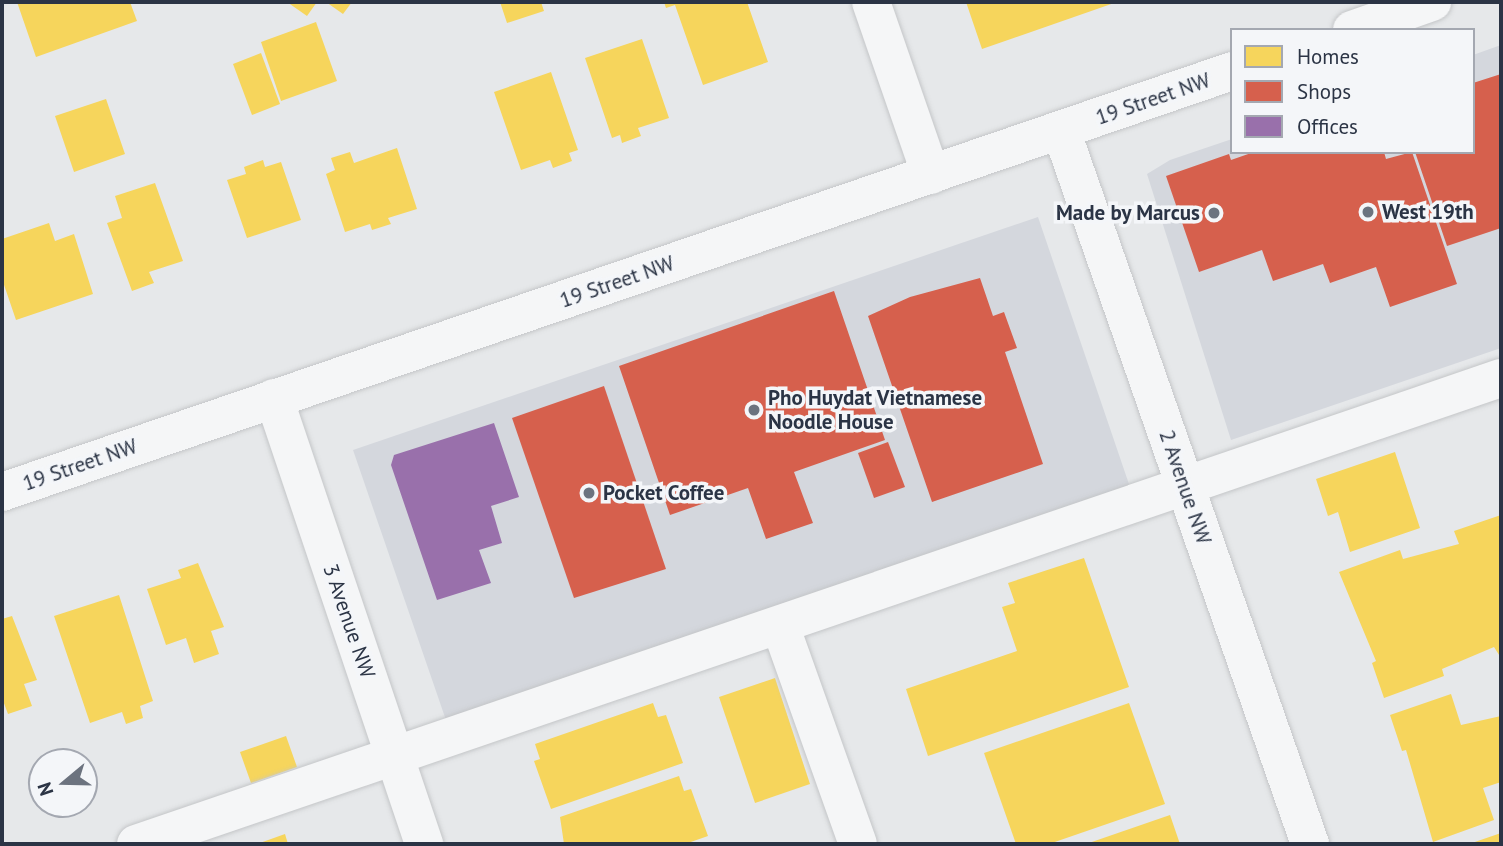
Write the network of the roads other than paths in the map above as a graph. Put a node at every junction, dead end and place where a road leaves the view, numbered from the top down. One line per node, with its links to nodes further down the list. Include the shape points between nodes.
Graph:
1 (871, 2): 6 (street)
2 (1432, 2): 3 (street)
3 (1358, 28)
4 (1230, 72): 5 (street, 19 Street NW)
5 (1061, 130): 6 (street, 19 Street NW); 9 (street, 2 Avenue NW)
6 (931, 175): 8 (street, 19 Street NW)
7 (1501, 378): 9 (street)
8 (274, 398): 10 (street, 19 Street NW); 12 (street, 3 Avenue NW)
9 (1185, 486): 11 (street); 16 (street, 2 Avenue NW)
10 (2, 492)
11 (780, 625): 12 (street); 15 (street)
12 (394, 756): 13 (street); 14 (street, 3 Avenue NW)
13 (136, 844)
14 (424, 844)
15 (858, 844)
16 (1310, 844)

